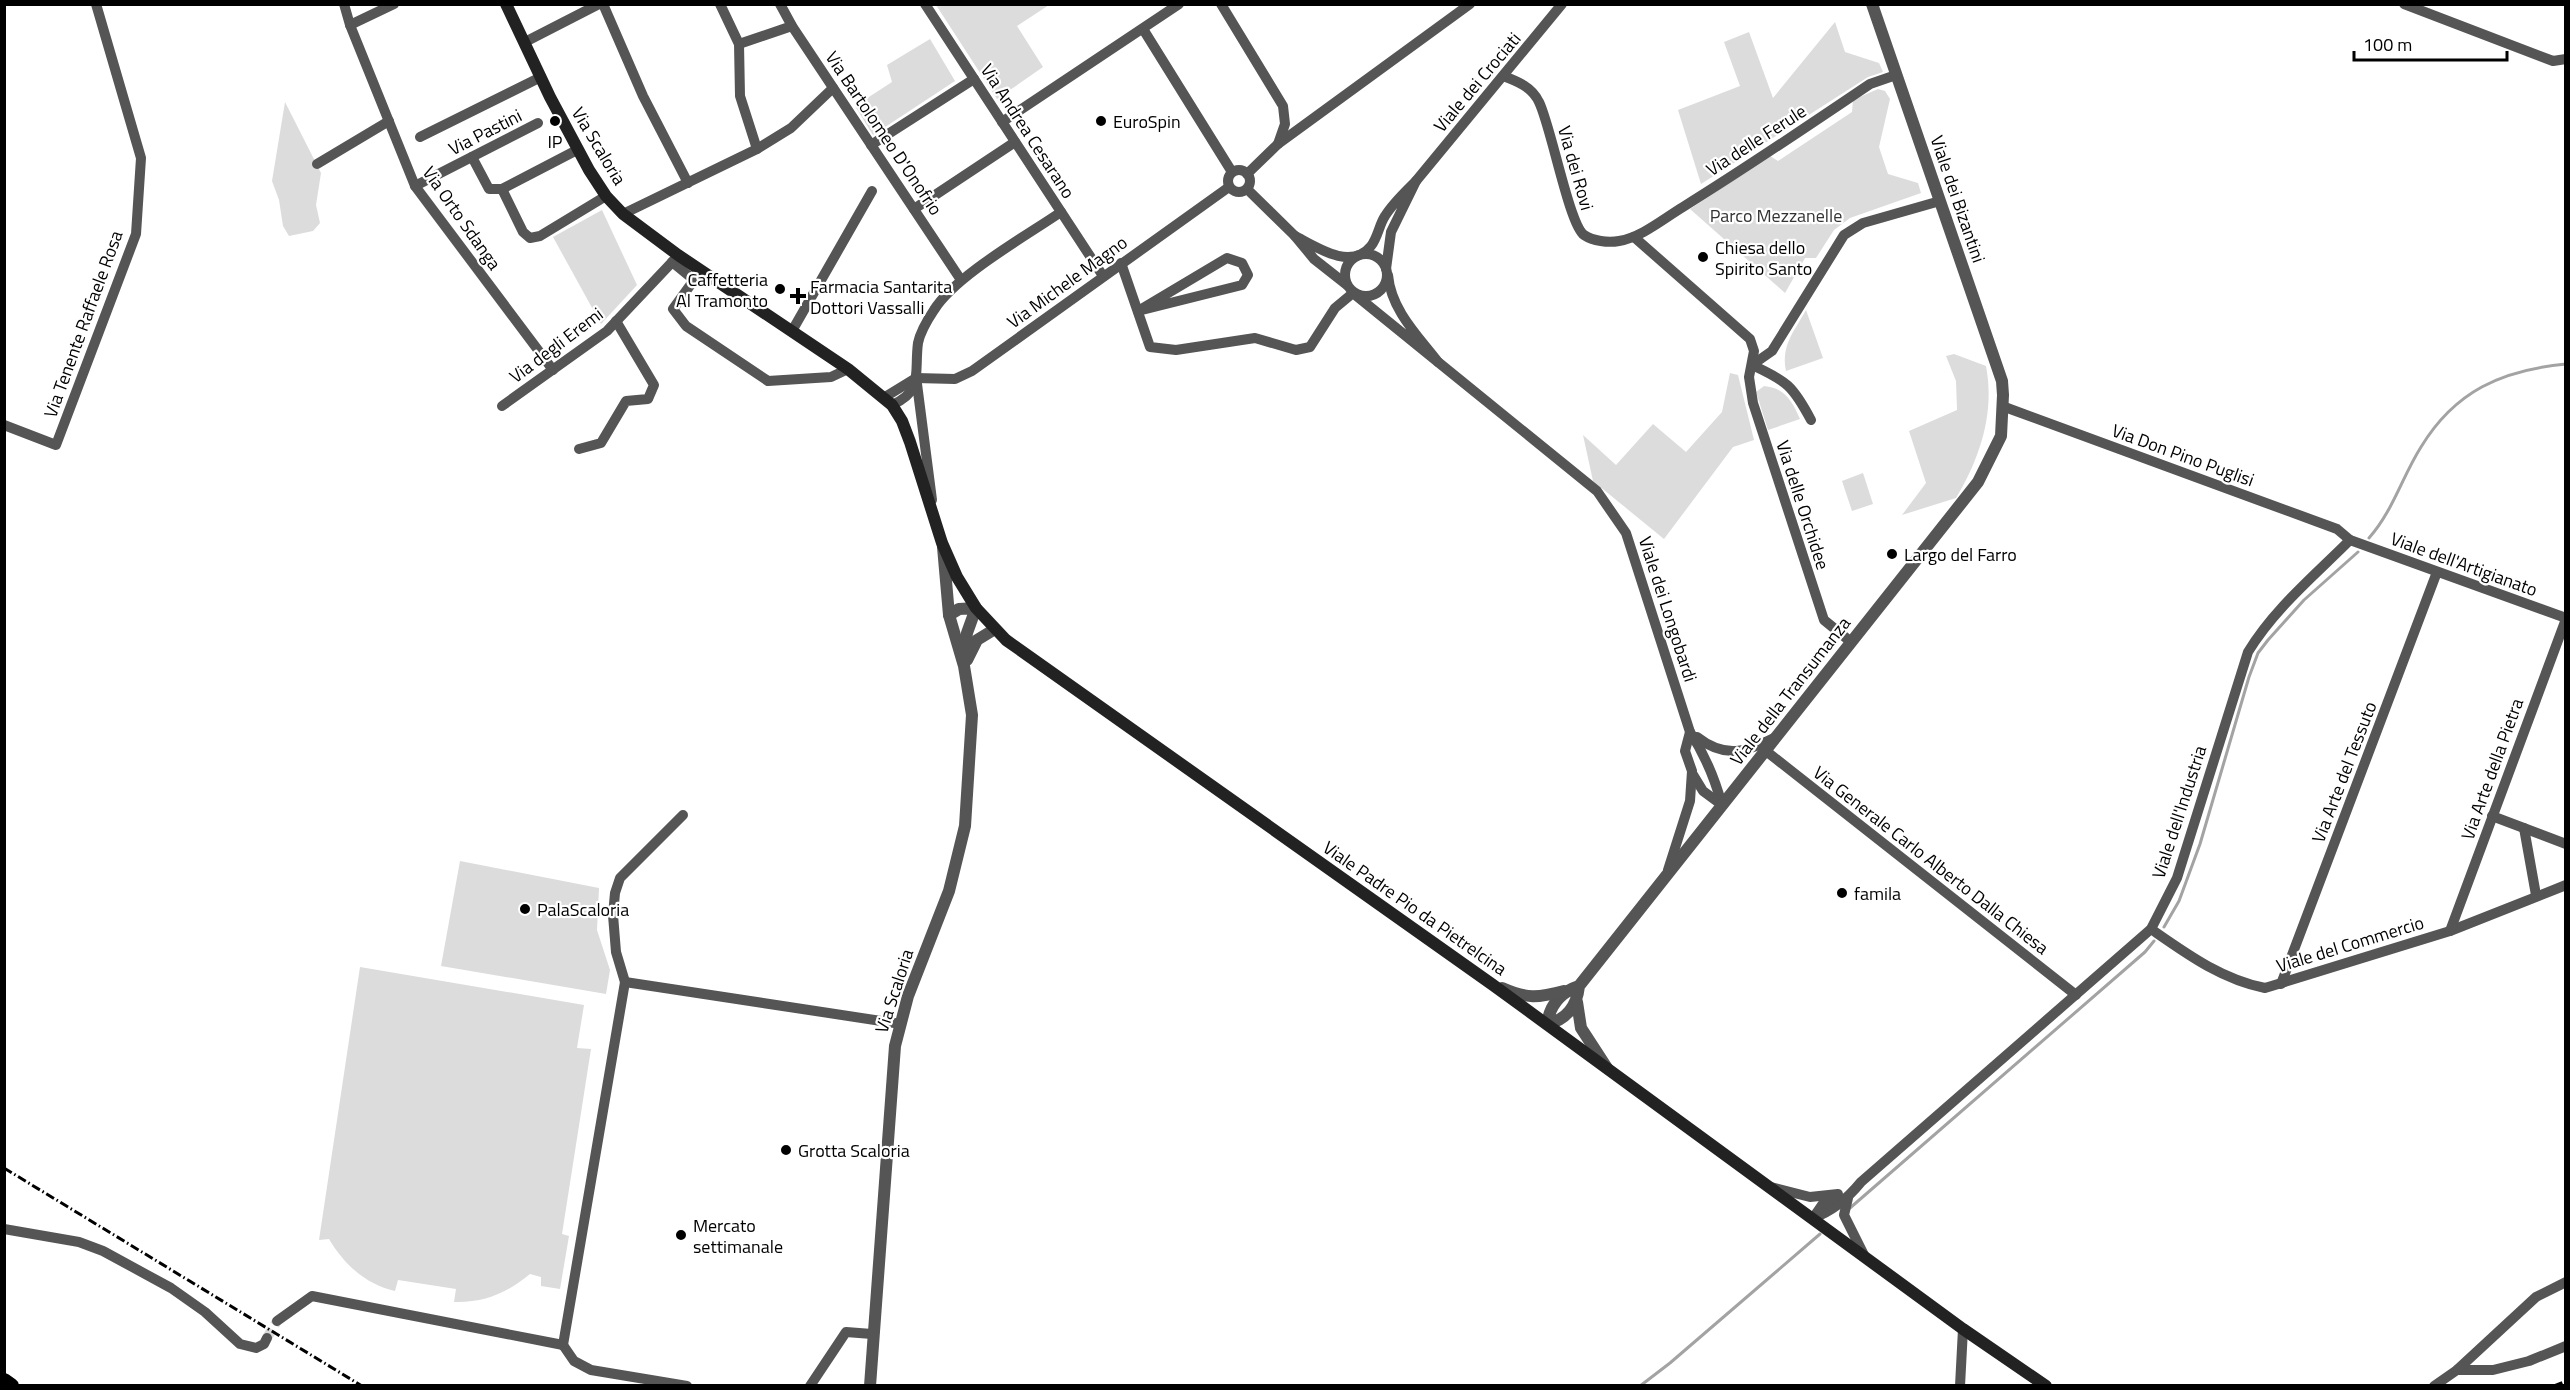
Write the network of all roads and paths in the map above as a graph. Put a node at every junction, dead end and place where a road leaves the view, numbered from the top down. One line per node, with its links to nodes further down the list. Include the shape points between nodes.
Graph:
1 (96, 4): 72 (street, Via Tenente Raffaele Rosa, via 141,158 136,234 56,445)
2 (344, 4): 15 (street, Via Orto Sdanga)
3 (394, 4): 15 (street)
4 (506, 4): 18 (main road, Via Scaloria)
5 (601, 4): 18 (street); 40 (street)
6 (720, 4): 19 (street)
7 (780, 4): 16 (street, Via Bartolomeo D'Onofrio)
8 (925, 4): 24 (street, Via Andrea Cesarano)
9 (1179, 4): 17 (street)
10 (1221, 4): 31 (street, via 1283,106 1285,124)
11 (1470, 4): 31 (street)
12 (1562, 4): 22 (street, Viale dei Crociati)
13 (1872, 4): 21 (street, Viale dei Bizantini)
14 (2404, 4): 20 (street, via 2553,61)
15 (350, 25): 26 (street, Via Orto Sdanga)
16 (792, 26): 19 (street); 25 (street, Via Bartolomeo D'Onofrio)
17 (1143, 28): 27 (street); 37 (street)
18 (525, 42): 23 (main road, Via Scaloria)
19 (739, 45): 33 (street, via 740,96)
20 (2565, 59)
21 (1896, 75): 47 (street, Viale dei Bizantini); 52 (street, Via delle Ferule, via 1870,84)
22 (1503, 76): 39 (street, Viale dei Crociati); 52 (street, Via dei Rovi, via 1523,83 1539,100 1574,222 1582,234 1617,242)
23 (540, 77): 29 (street); 34 (main road, Via Scaloria)
24 (974, 79): 27 (street, Via Andrea Cesarano); 32 (street)
25 (833, 88): 32 (street, Via Bartolomeo D'Onofrio); 33 (street, via 791,128)
26 (388, 121): 36 (street); 41 (street, Via Orto Sdanga)
27 (1002, 122): 30 (street, Via Andrea Cesarano)
28 (538, 123): 35 (street, Via Pastini)
29 (420, 137)
30 (1015, 142): 48 (street); 49 (street, Via Andrea Cesarano)
31 (1278, 144): 38 (street)
32 (871, 145): 48 (street, Via Bartolomeo D'Onofrio)
33 (757, 149): 40 (street)
34 (577, 150): 43 (street); 46 (main road, Via Scaloria)
35 (472, 157): 41 (street, Via Pastini); 43 (street, via 489,189)
36 (317, 164)
37 (1232, 172): 38 (street, via 1240,170); 42 (street, via 1227,180)
38 (1247, 174): 44 (street)
39 (1416, 181): 53 (street, Viale dei Crociati, via 1384,218 1372,245); 56 (street, Viale dei Crociati, via 1391,232)
40 (688, 183): 50 (street)
41 (415, 186): 66 (street, Via Orto Sdanga)
42 (1229, 187): 44 (street, via 1237,192); 55 (street, Via Michele Magno)
43 (502, 189): 46 (street, via 523,232 530,237 540,236)
44 (1247, 189): 51 (street)
45 (872, 191): 62 (street)
46 (606, 196): 50 (main road, Via Scaloria)
47 (1940, 201): 64 (street, via 1863,223 1844,235 1772,351); 70 (street, Viale dei Bizantini, via 2002,381)
48 (914, 209): 58 (street, Via Bartolomeo D'Onofrio)
49 (1061, 212): 57 (street, Via Andrea Cesarano); 58 (street, Via Scaloria)
50 (623, 214): 54 (main road, Via Scaloria)
51 (1295, 236): 53 (street, via 1336,256); 59 (street, via 1314,259)
52 (1634, 237): 64 (street, Via delle Orchidee, via 1750,339 1754,351)
53 (1359, 255): 56 (street, via 1378,258); 59 (street, Viale dei Crociati, via 1346,267 1345,279)
54 (675, 259): 61 (street, Via degli Eremi); 62 (main road, Via Scaloria); 65 (street, via 694,280 673,309 686,326 768,381 831,377)
55 (1121, 263): 57 (street, Via Michele Magno); 60 (street)
56 (1387, 272): 59 (street, via 1378,293 1366,297); 63 (street, Viale dei Longobardi, via 1400,313)
57 (1103, 276): 67 (street, Via Michele Magno, via 972,371 956,379)
58 (962, 280): 67 (street, Via Scaloria, via 935,308 919,340)
59 (1350, 289): 60 (street, via 1310,347 1296,350 1255,338 1176,350 1150,347); 63 (street, Viale dei Longobardi)
60 (1138, 311): 60 (street, via 1242,285 1248,275 1242,262 1227,258)
61 (616, 321): 66 (street, Via degli Eremi); 73 (street, via 654,385 648,399 626,401 601,443)
62 (792, 331): 65 (main road, Via Scaloria)
63 (1438, 362): 84 (street, Viale dei Longobardi, via 1597,491 1626,533)
64 (1752, 365): 71 (street, via 1782,379 1798,395); 82 (street, Via delle Orchidee, via 1749,377 1753,403 1824,620)
65 (848, 369): 68 (main road, Via Scaloria)
66 (553, 370): 69 (street, Via degli Eremi)
67 (916, 378): 68 (street, via 906,399); 74 (street, Via Scaloria)
68 (888, 401): 74 (main road, Via Scaloria, via 902,421)
69 (502, 406)
70 (2002, 406): 75 (street, Via Don Pino Puglisi, via 2337,529); 82 (street, Viale della Transumanza, via 2001,436 1978,482)
71 (1811, 420)
72 (4, 425)
73 (579, 449)
74 (932, 506): 76 (main road, Via Scaloria)
75 (2350, 540): 77 (street, Viale dell'Artigianato); 96 (street, Viale dell'Industria, via 2261,630 2248,652 2177,878)
76 (942, 543): 78 (main road, Via Scaloria); 79 (street, Via Scaloria)
77 (2437, 572): 80 (street, Viale dell'Artigianato); 99 (street, Via Arte del Tessuto)
78 (976, 608): 79 (street, via 959,609); 81 (main road, Via Scaloria); 83 (street, Via Scaloria, via 967,633)
79 (950, 615): 83 (street, Via Scaloria)
80 (2565, 619): 90 (street, Via Arte della Pietra)
81 (995, 629): 83 (street, via 977,640); 100 (main road, Viale Padre Pio da Pietrelcina)
82 (1851, 642): 85 (street, Viale della Transumanza)
83 (963, 666): 105 (street, Via Scaloria, via 972,714 965,826 949,891)
84 (1690, 732): 85 (street, via 1707,745 1727,752 1754,748); 87 (street, Viale dei Longobardi, via 1685,751); 88 (street, Viale dei Longobardi, via 1715,780)
85 (1776, 737): 86 (street, Viale della Transumanza)
86 (1766, 751): 88 (street, Viale della Transumanza); 103 (street, Via Generale Carlo Alberto Dalla Chiesa)
87 (1692, 771): 88 (street, Viale dei Longobardi, via 1703,791); 93 (street, Viale dei Longobardi, via 1690,801)
88 (1722, 805): 93 (street, Viale della Transumanza)
89 (683, 815): 98 (street, via 620,878 613,915 616,952)
90 (2492, 816): 91 (street); 97 (street, Via Arte della Pietra)
91 (2524, 828): 92 (street); 95 (street)
92 (2565, 844)
93 (1667, 875): 101 (street, Viale della Transumanza)
94 (2565, 885): 95 (street, Viale del Commercio)
95 (2536, 895): 97 (street, Viale del Commercio)
96 (2151, 929): 99 (street, Viale del Commercio, via 2202,965 2252,985 2265,988); 103 (street, Viale dell'Industria)
97 (2450, 930): 99 (street, Viale del Commercio)
98 (625, 982): 105 (street); 118 (street)
99 (2281, 984)
100 (1493, 985): 102 (street, via 1521,996 1540,997); 106 (main road, Viale Padre Pio da Pietrelcina)
101 (1579, 986): 102 (street); 104 (street)
102 (1564, 991): 106 (street, via 1549,1013)
103 (2076, 995): 109 (street, Viale dell'Industria)
104 (1577, 1002): 106 (street, via 1560,1021); 107 (street, via 1581,1028)
105 (901, 1024): 116 (street, Via Scaloria, via 895,1046)
106 (1547, 1024): 107 (main road, Viale Padre Pio da Pietrelcina)
107 (1608, 1069): 108 (main road, Viale Padre Pio da Pietrelcina)
108 (1771, 1187): 109 (street, via 1810,1197); 110 (main road, Viale Padre Pio da Pietrelcina)
109 (1843, 1196): 110 (street, Viale dell'Industria, via 1826,1214); 112 (street, via 1844,1215)
110 (1814, 1218): 112 (main road, Viale Padre Pio da Pietrelcina)
111 (4, 1229): 117 (street, via 79,1242 103,1251 171,1288 240,1344 256,1348)
112 (1864, 1255): 115 (main road, Viale Padre Pio da Pietrelcina)
113 (2565, 1282): 120 (street, via 2536,1297)
114 (277, 1321): 118 (street, via 312,1296)
115 (1963, 1329): 126 (street); 127 (main road, Viale Padre Pio da Pietrelcina)
116 (872, 1334): 124 (street, via 846,1332); 125 (street, Via Scaloria)
117 (267, 1338)
118 (564, 1345): 123 (street, via 574,1361 591,1370)
119 (2565, 1346): 120 (street, via 2493,1370)
120 (2457, 1370): 128 (street)
121 (4, 1381): 122 (highway)
122 (11, 1386)
123 (687, 1386)
124 (810, 1386)
125 (870, 1386)
126 (1960, 1386)
127 (2046, 1386)
128 (2434, 1386)

